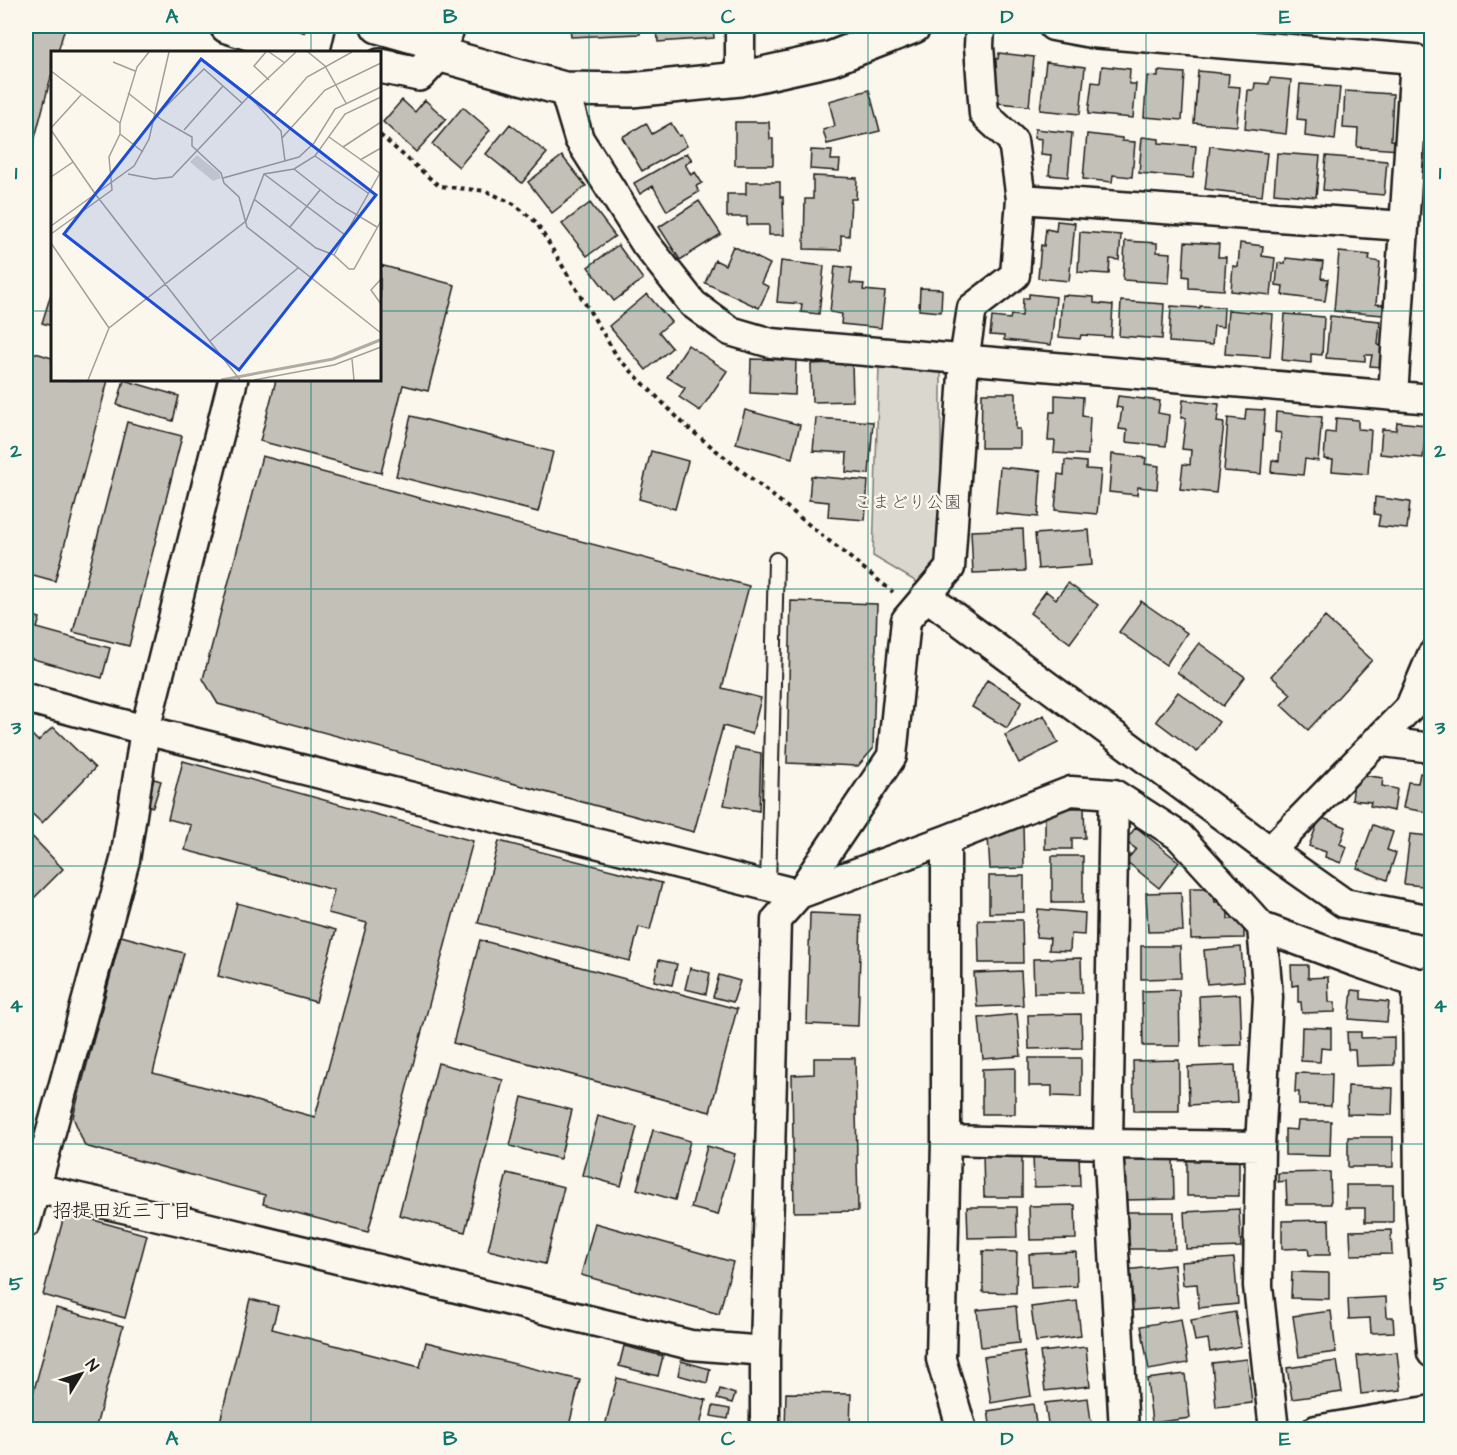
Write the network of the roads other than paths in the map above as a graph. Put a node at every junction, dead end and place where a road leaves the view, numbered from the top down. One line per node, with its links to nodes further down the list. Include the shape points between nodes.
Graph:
1 (227, 26): 9 (street)
2 (321, 26): 10 (street)
3 (378, 26): 8 (street, via 424,39)
4 (740, 26): 12 (street)
5 (914, 26): 12 (street, via 830,59)
6 (980, 26): 14 (street, via 984,114 1013,141)
7 (1053, 26): 15 (street, via 1091,33 1415,59)
8 (444, 40): 11 (street, via 419,74); 13 (street)
9 (306, 51)
10 (315, 51)
11 (381, 66)
12 (740, 80): 13 (street, via 631,90)
13 (564, 89): 16 (street, via 579,139 645,243 693,304 730,331 771,343)
14 (1021, 199): 15 (street); 16 (street, via 1016,275 972,308)
15 (1404, 226): 18 (street)
16 (964, 360): 18 (street); 21 (street, via 950,568)
17 (233, 381): 24 (street)
18 (1393, 396): 19 (street)
19 (1431, 399)
20 (776, 560): 30 (lane)
21 (921, 603): 29 (street); 31 (street, via 906,620 892,756)
22 (1431, 655): 25 (street, via 1410,707)
23 (26, 698): 24 (street)
24 (144, 729): 30 (street); 38 (street, via 125,860)
25 (1376, 741): 26 (street); 29 (street)
26 (1431, 748)
27 (1114, 794): 28 (street, via 1071,790); 33 (street, via 1179,836); 36 (street)
28 (946, 840): 31 (street); 35 (street)
29 (1270, 851): 32 (street, via 1344,903)
30 (768, 886): 31 (street)
31 (799, 894): 40 (street, via 776,920)
32 (1431, 920)
33 (1262, 927): 34 (street, via 1353,962); 37 (street, via 1268,997)
34 (1424, 983): 41 (street, via 1419,1191)
35 (946, 1140): 36 (street); 44 (street, via 941,1359)
36 (1108, 1144): 37 (street); 45 (street)
37 (1260, 1146): 46 (street, via 1258,1286)
38 (35, 1188): 39 (street); 40 (street, via 691,1345)
39 (26, 1223)
40 (765, 1351): 43 (street)
41 (1431, 1353)
42 (1431, 1410): 47 (street)
43 (765, 1430)
44 (962, 1430)
45 (1124, 1430)
46 (1274, 1430)
47 (1316, 1430)

